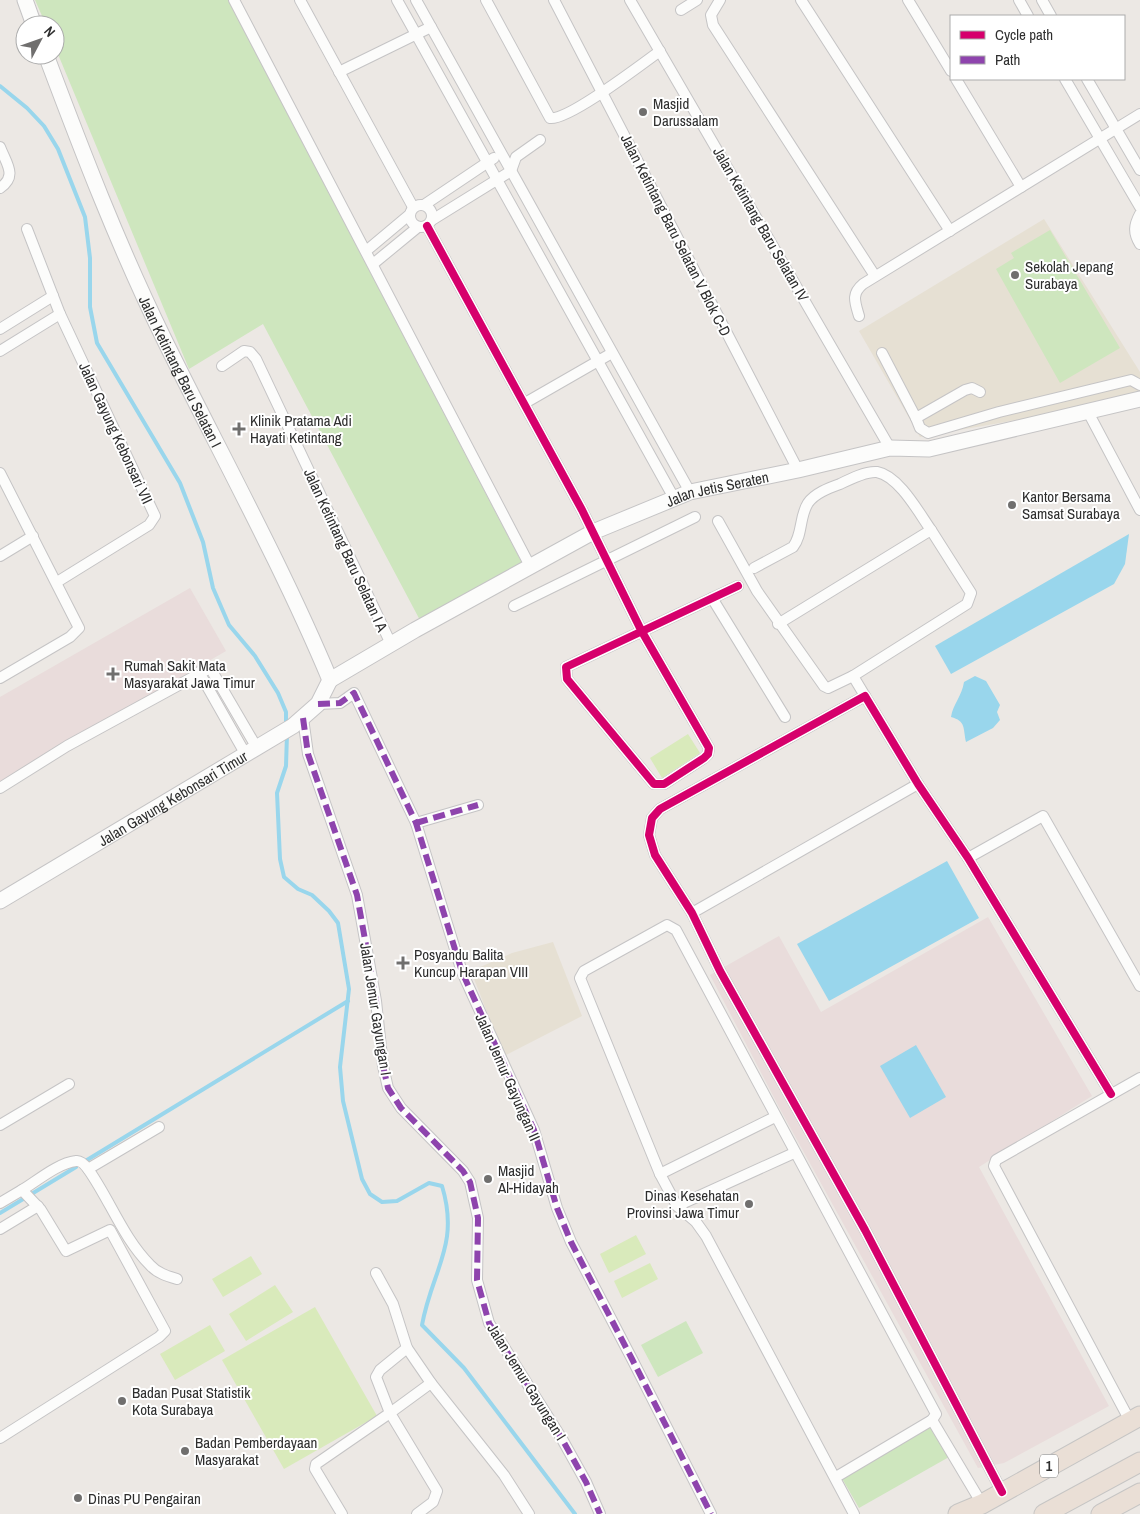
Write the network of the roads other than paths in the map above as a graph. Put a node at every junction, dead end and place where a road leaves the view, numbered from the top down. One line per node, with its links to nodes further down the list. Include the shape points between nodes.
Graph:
1 (25, 0): 16 (street)
2 (234, 0): 50 (street)
3 (300, 0): 24 (street)
4 (398, 0): 20 (street)
5 (416, 0): 19 (street)
6 (486, 0): 28 (street, via 550,118 560,117)
7 (554, 0): 28 (street, Jalan Ketintang Baru Selatan V Blok C-D)
8 (630, 0): 21 (street, Jalan Ketintang Baru Selatan IV)
9 (697, 0): 15 (street)
10 (720, 0): 52 (street, via 711,15 713,25)
11 (801, 0): 48 (street)
12 (908, 0): 23 (street)
13 (1019, 0): 17 (street)
14 (1042, 0): 18 (street)
15 (681, 10)
16 (30, 15)
17 (1027, 15)
18 (1050, 15)
19 (431, 27): 20 (street); 34 (street)
20 (416, 34): 24 (street); 36 (street)
21 (660, 51): 28 (street); 68 (street, Jalan Ketintang Baru Selatan IV)
22 (50, 65): 93 (street, Jalan Ketintang Baru Selatan I, via 85,162 141,291 268,546)
23 (950, 69)
24 (338, 72): 44 (street)
25 (957, 80): 40 (street)
26 (1066, 80): 31 (street)
27 (1088, 80): 30 (street)
28 (602, 92): 69 (street, Jalan Ketintang Baru Selatan V Blok C-D)
29 (1140, 114): 30 (street)
30 (1116, 128): 31 (street); 37 (street)
31 (1100, 138): 40 (street); 43 (street)
32 (540, 140): 35 (street)
33 (0, 147): 41 (street, via 11,175 9,182)
34 (501, 154): 35 (street); 36 (street); 38 (street)
35 (516, 157): 38 (street)
36 (489, 161): 39 (street); 42 (street)
37 (1140, 170)
38 (511, 171): 39 (street); 58 (street)
39 (498, 179): 46 (street); 60 (street)
40 (1021, 187): 48 (street)
41 (0, 188)
42 (424, 205): 44 (street); 46 (street, via 430,208)
43 (1140, 207)
44 (411, 211): 46 (street, via 412,223); 50 (street)
45 (1140, 214): 49 (street, via 1134,225)
46 (426, 224): 51 (street); 65 (street)
47 (28, 229): 53 (street, Jalan Gayung Kebonsari VII)
48 (950, 230): 52 (street)
49 (1140, 244)
50 (366, 251): 51 (street)
51 (373, 264): 82 (street)
52 (876, 276): 55 (street, via 856,290 854,296)
53 (52, 296): 54 (street, Jalan Gayung Kebonsari VII); 56 (street)
54 (60, 314): 57 (street); 84 (street, Jalan Gayung Kebonsari VII, via 155,516 149,525)
55 (859, 316)
56 (0, 329)
57 (0, 351)
58 (612, 353): 60 (street); 72 (street)
59 (882, 353): 67 (street)
60 (598, 360): 65 (street); 73 (street)
61 (222, 366): 90 (street, Jalan Ketintang Baru Selatan I A, via 244,351 256,359)
62 (1140, 384): 67 (street, via 1131,380 928,433 920,428)
63 (980, 392): 67 (street, via 972,388 965,390)
64 (1140, 399): 66 (street, Jalan Jetis Seraten)
65 (525, 403): 78 (street)
66 (1088, 412): 68 (street, Jalan Jetis Seraten, via 929,449); 74 (street)
67 (916, 418)
68 (890, 448): 69 (street, Jalan Jetis Seraten)
69 (798, 470): 72 (street, Jalan Jetis Seraten)
70 (0, 473): 71 (street)
71 (4, 488): 79 (street)
72 (690, 492): 73 (street, Jalan Jetis Seraten)
73 (674, 498): 78 (street, Jalan Jetis Seraten)
74 (1140, 510)
75 (695, 517): 81 (street)
76 (718, 521): 88 (street)
77 (932, 530): 83 (street, via 894,481 877,472 868,473 823,491 808,503 794,547); 88 (street); 91 (street, via 971,593 970,599 967,604)
78 (593, 532): 81 (street); 82 (street, Jalan Jetis Seraten)
79 (33, 536): 80 (street); 84 (street)
80 (0, 556)
81 (606, 560): 87 (street); 89 (street)
82 (530, 566): 90 (street, Jalan Jetis Seraten)
83 (754, 568)
84 (57, 582): 92 (street, via 78,631)
85 (738, 586): 86 (street)
86 (712, 598): 89 (street); 96 (street)
87 (514, 606)
88 (778, 624): 91 (street, via 824,686 831,688)
89 (641, 630): 89 (street, via 568,664 565,673 651,781 662,785 704,758 710,750)
90 (391, 644): 93 (street, Jalan Jetis Seraten)
91 (853, 676): 94 (street)
92 (0, 678)
93 (330, 680): 95 (street, Jalan Gayung Kebonsari Timur)
94 (865, 696): 99 (street); 105 (street, via 660,809 652,818 648,835 650,844)
95 (318, 704): 97 (street, Jalan Gayung Kebonsari Timur); 102 (street, Jalan Jemur Gayungan II, via 340,703 354,694)
96 (785, 717)
97 (298, 722): 98 (street, Jalan Gayung Kebonsari Timur); 136 (street, Jalan Jemur Gayungan I, via 357,895 388,1088 401,1108 470,1182 478,1227 478,1286 490,1323 562,1439)
98 (251, 752): 100 (street, via 208,668); 104 (street, Jalan Gayung Kebonsari Timur)
99 (918, 784): 103 (street); 105 (street)
100 (0, 788)
101 (478, 805): 102 (street)
102 (416, 823): 137 (street, Jalan Jemur Gayungan II, via 462,972 534,1130 570,1242)
103 (968, 858): 106 (street, via 1043,816); 109 (street)
104 (0, 901)
105 (692, 913): 130 (street, via 720,971 865,1230)
106 (1140, 986)
107 (1140, 1078): 109 (street)
108 (69, 1084): 111 (street)
109 (1111, 1094): 125 (street, via 996,1160 994,1166)
110 (775, 1117): 113 (street); 115 (street); 115 (street, via 676,930 668,925 584,971 580,978)
111 (0, 1125)
112 (159, 1127): 114 (street)
113 (794, 1153): 118 (street); 126 (street, via 936,1414)
114 (88, 1169): 116 (street, via 76,1161 58,1168); 121 (street, via 116,1219 149,1264 160,1273)
115 (660, 1174): 118 (street)
116 (29, 1197): 117 (street); 119 (street); 127 (street, via 66,1251 110,1230 165,1331)
117 (0, 1203)
118 (677, 1206): 129 (street, via 696,1222 706,1236)
119 (0, 1228)
120 (376, 1273): 122 (street, via 393,1304)
121 (177, 1279)
122 (407, 1348): 123 (street); 124 (street, via 376,1377)
123 (431, 1383): 124 (street); 135 (street, via 504,1474)
124 (390, 1413): 133 (street, via 316,1464 315,1469); 134 (street, via 438,1490 433,1502)
125 (1135, 1418): 130 (highway, 1)
126 (932, 1420): 129 (street); 132 (street)
127 (0, 1438)
128 (1140, 1462): 140 (highway)
129 (836, 1477): 138 (street)
130 (1002, 1492): 132 (highway, 1)
131 (1140, 1493): 141 (highway)
132 (982, 1504): 139 (highway, 1)
133 (342, 1514)
134 (418, 1514)
135 (529, 1514)
136 (600, 1514)
137 (710, 1514)
138 (854, 1514)
139 (958, 1514)
140 (1044, 1514)
141 (1101, 1514)

